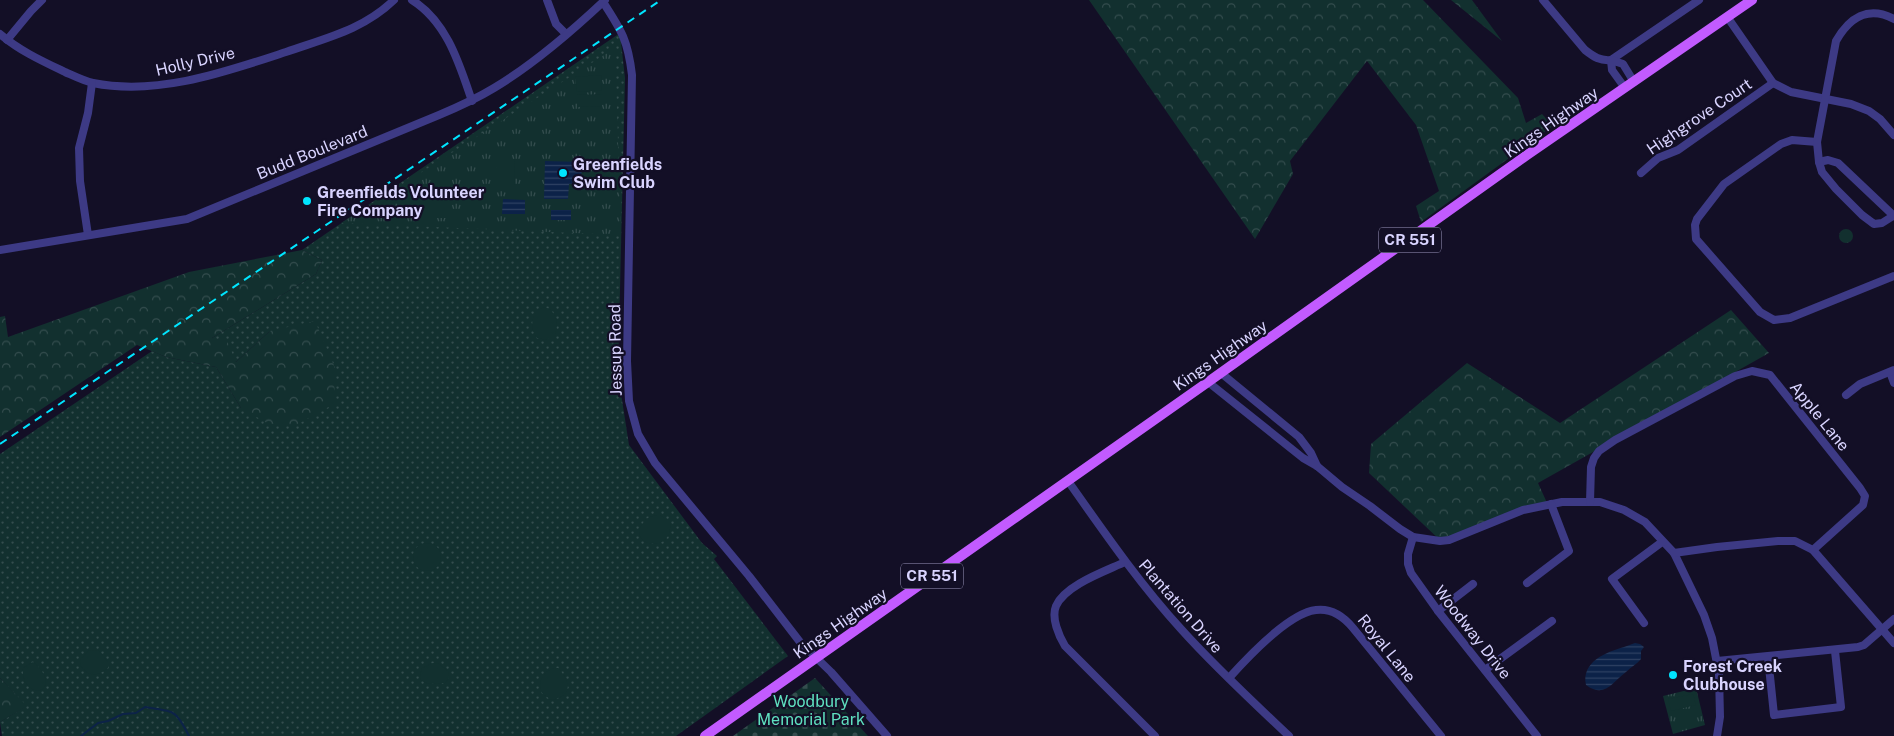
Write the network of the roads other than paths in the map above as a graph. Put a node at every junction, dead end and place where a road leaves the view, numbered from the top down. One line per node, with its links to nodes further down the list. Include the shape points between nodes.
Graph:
1 (42, 0): 13 (street)
2 (394, 0): 16 (street, Holly Drive, via 358,27 202,77 140,87)
3 (412, 0): 20 (street, via 422,6 445,34 460,64)
4 (547, 0): 12 (street, via 556,24)
5 (1543, 0): 14 (street, via 1585,50 1602,61)
6 (1699, 0): 14 (street)
7 (1752, 0): 9 (main road, Kings Highway / CR 551)
8 (604, 1): 12 (street, Budd Boulevard); 53 (street, Jessup Road, via 626,40 632,75 627,361 629,401 638,434 669,481)
9 (1728, 18): 15 (main road, Kings Highway / CR 551); 17 (street)
10 (1894, 20): 19 (street, via 1876,14 1864,15 1844,27 1836,41)
11 (0, 34): 13 (street, Holly Drive)
12 (566, 34): 20 (street, Budd Boulevard, via 515,74)
13 (7, 40): 16 (street, Holly Drive, via 28,55)
14 (1611, 60): 15 (street, via 1622,64); 18 (street, via 1612,70)
15 (1634, 82): 18 (main road, Kings Highway / CR 551)
16 (92, 83): 26 (street, via 79,148)
17 (1773, 83): 19 (street, via 1791,92); 24 (street, Highgrove Court)
18 (1625, 88): 30 (main road, Kings Highway / CR 551)
19 (1825, 98): 21 (street, via 1869,111); 22 (street)
20 (472, 100): 26 (street, Budd Boulevard, via 187,219)
21 (1894, 135)
22 (1817, 142): 23 (street); 28 (street, via 1792,140 1781,144 1724,184 1698,219 1696,239 1760,312 1774,320 1790,318)
23 (1819, 162): 25 (street, via 1838,163); 25 (street, via 1822,172 1832,184 1874,224)
24 (1641, 172)
25 (1894, 216)
26 (88, 235): 27 (street, Budd Boulevard)
27 (0, 250)
28 (1894, 276)
29 (1892, 371): 32 (street); 33 (street, via 1860,384)
30 (1221, 373): 31 (main road, Kings Highway / CR 551); 34 (street, via 1299,437)
31 (1208, 382): 34 (street); 35 (main road, Kings Highway / CR 551)
32 (1894, 383)
33 (1846, 396)
34 (1317, 466): 38 (street)
35 (1068, 481): 42 (street, Plantation Drive); 53 (main road, Kings Highway / CR 551)
36 (1590, 502): 37 (street); 39 (street, via 1624,510 1645,522); 40 (street, Apple Lane, via 1591,467 1599,451 1735,376 1761,372 1770,374 1865,496 1863,505)
37 (1551, 504): 38 (street, via 1522,510 1449,540); 43 (street, via 1569,551)
38 (1413, 537): 45 (street, Woodway Drive, via 1408,564)
39 (1662, 542): 41 (street); 48 (street, via 1612,579)
40 (1813, 550): 41 (street, via 1795,542 1778,542); 49 (street)
41 (1674, 553): 54 (street, via 1704,615)
42 (1125, 562): 56 (street, Plantation Drive, via 1180,628); 59 (street, via 1073,587 1062,598 1055,607 1058,634 1065,646)
43 (1527, 583)
44 (1473, 584): 45 (street)
45 (1438, 612): 55 (street, Woodway Drive)
46 (1894, 619): 49 (street)
47 (1552, 621): 55 (street)
48 (1644, 623)
49 (1882, 629): 50 (street); 51 (street, via 1864,645)
50 (1894, 643)
51 (1835, 650): 52 (street); 52 (street, via 1841,707 1774,714)
52 (1768, 657): 54 (street)
53 (816, 658): 57 (main road, Kings Highway / CR 551); 58 (street, Jessup Road)
54 (1717, 661): 63 (street, via 1720,717)
55 (1485, 670): 62 (street, Woodway Drive)
56 (1229, 678): 60 (street, Plantation Drive); 61 (street, Royal Lane, via 1252,653 1293,620 1317,610 1331,611 1345,618)
57 (705, 736)
58 (887, 736)
59 (1155, 736)
60 (1288, 736)
61 (1441, 736)
62 (1537, 736)
63 (1717, 736)

